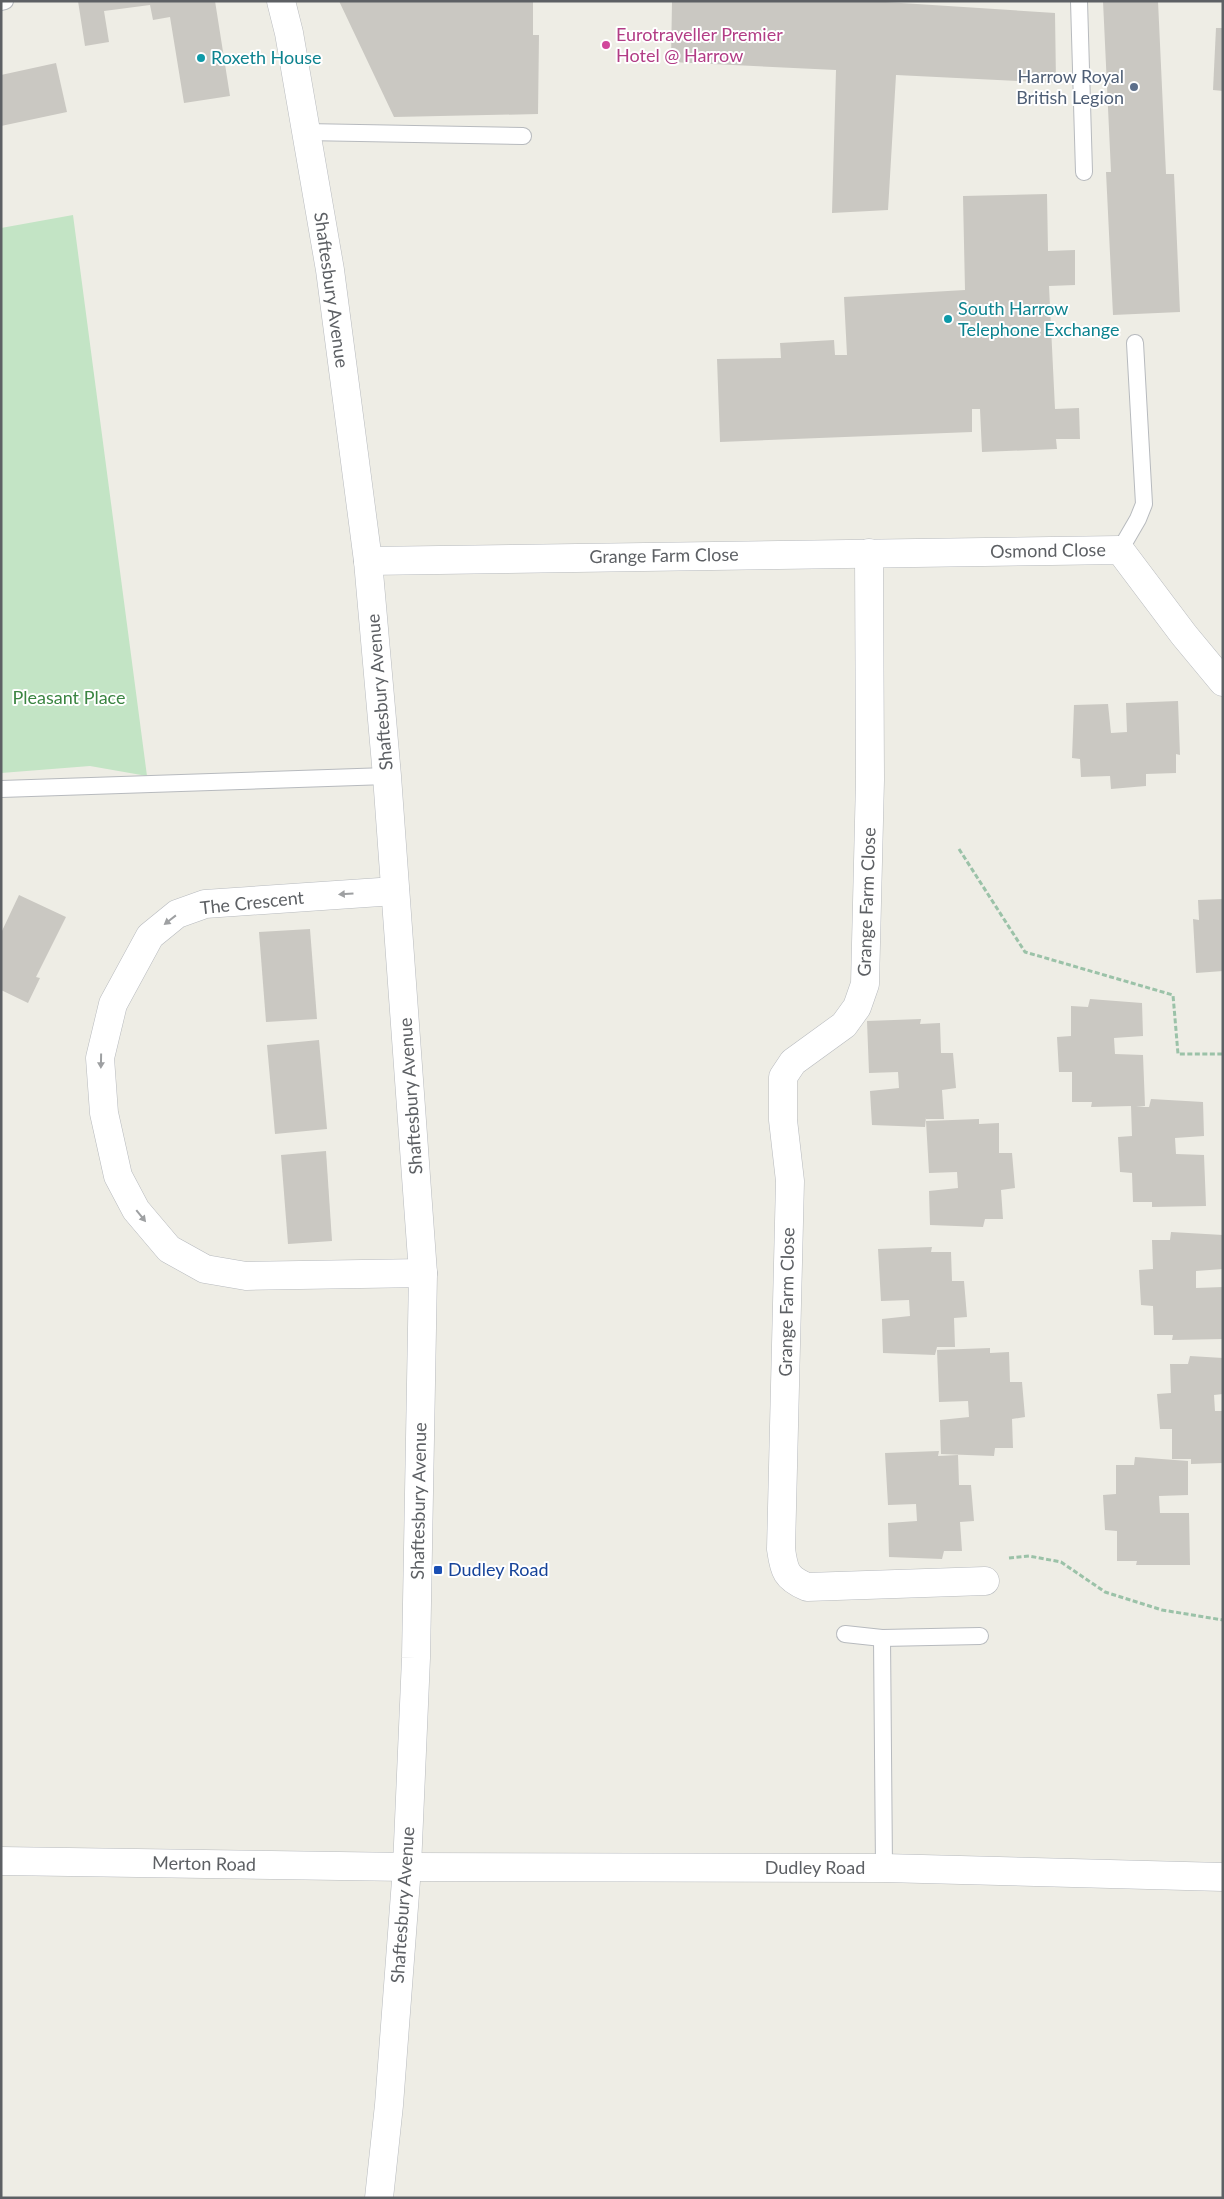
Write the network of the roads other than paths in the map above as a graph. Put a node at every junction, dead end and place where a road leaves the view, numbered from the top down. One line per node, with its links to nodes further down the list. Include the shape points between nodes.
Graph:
1 (5, 1): 4 (lane)
2 (282, 1): 5 (street, Shaftesbury Avenue)
3 (1079, 1): 7 (lane)
4 (1, 2)
5 (305, 132): 6 (lane); 11 (street, Shaftesbury Avenue, via 330,270)
6 (523, 136)
7 (1084, 172)
8 (1135, 343): 9 (lane, via 1144,504)
9 (1120, 550): 10 (street, Osmond Close); 12 (street, Osmond Close)
10 (869, 553): 11 (street, Grange Farm Close); 17 (street, Grange Farm Close, via 870,780 865,984 857,1007 844,1025 793,1062 783,1077 782,1120 790,1181 783,1568 792,1580 807,1587)
11 (368, 560): 13 (street, Shaftesbury Avenue)
12 (1223, 682)
13 (388, 776): 14 (lane); 15 (street, Shaftesbury Avenue)
14 (1, 789)
15 (395, 891): 16 (street, Shaftesbury Avenue); 16 (street, The Crescent, one-way to 16, via 205,904 177,914 150,936 113,1004 100,1058 104,1113 118,1176 136,1210 168,1249 205,1269 246,1276)
16 (423, 1273): 22 (street, Shaftesbury Avenue, via 416,1658)
17 (985, 1581)
18 (845, 1634): 20 (lane)
19 (980, 1636): 20 (lane)
20 (882, 1638): 23 (lane)
21 (1, 1861): 22 (street, Merton Road)
22 (407, 1868): 23 (street, Dudley Road); 25 (street, Shaftesbury Avenue)
23 (884, 1868): 24 (street, Dudley Road)
24 (1223, 1877)
25 (379, 2198)

